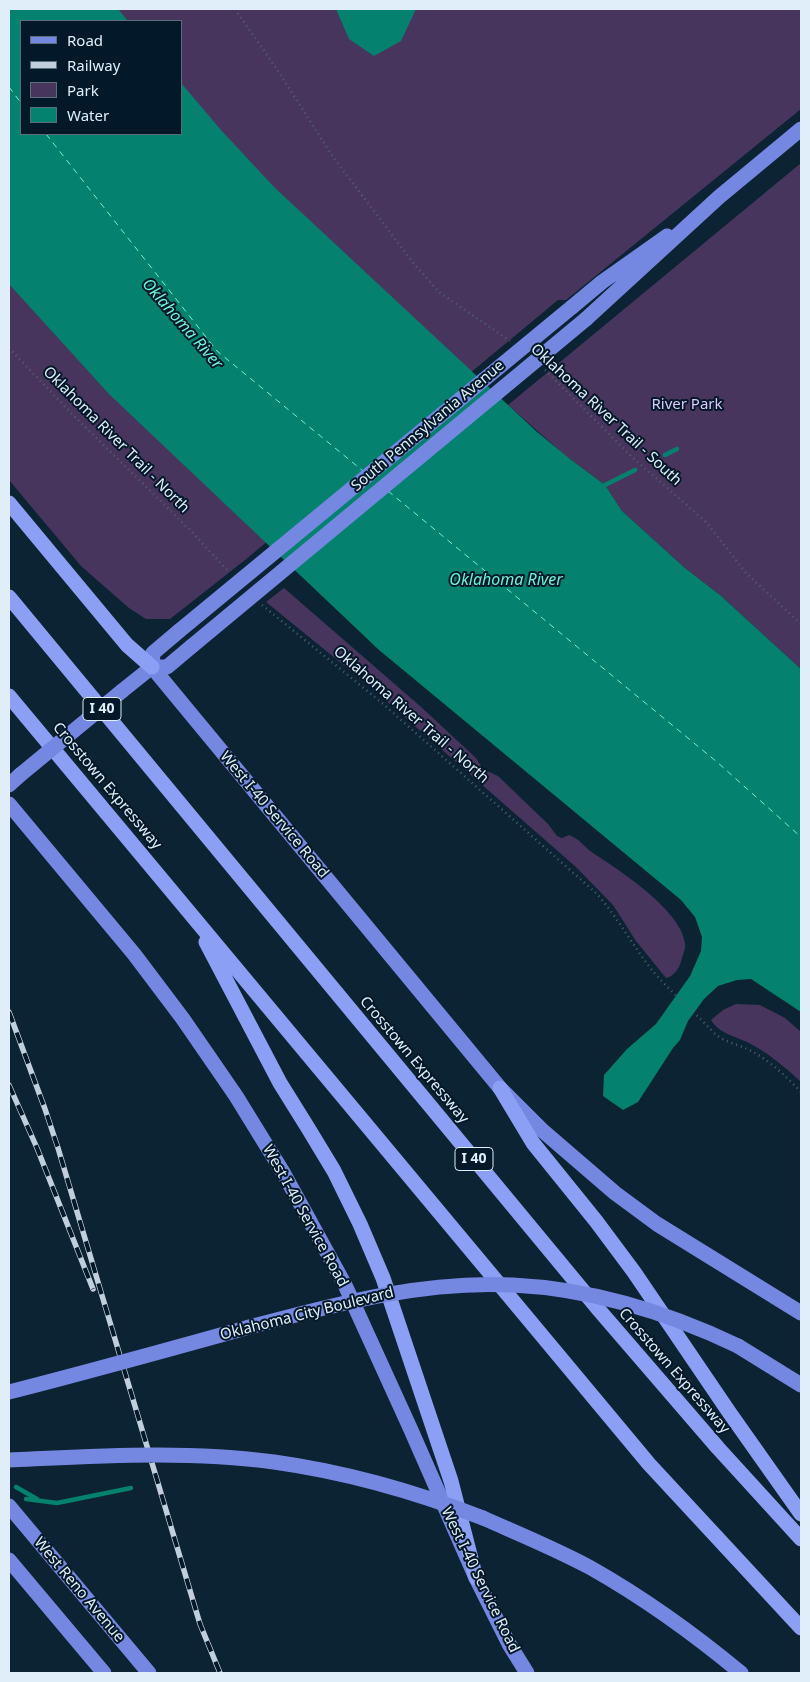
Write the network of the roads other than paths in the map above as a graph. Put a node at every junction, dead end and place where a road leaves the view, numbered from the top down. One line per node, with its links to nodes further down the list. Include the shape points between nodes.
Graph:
1 (801, 129): 2 (main road, South Pennsylvania Avenue)
2 (719, 197): 5 (main road, South Pennsylvania Avenue, bridge, via 586,319 168,667); 5 (main road, South Pennsylvania Avenue, bridge, via 602,282 179,631 153,653)
3 (9, 503): 5 (highway, via 127,645)
4 (9, 596): 17 (highway, Crosstown Expressway / I 40, via 599,1310)
5 (152, 667): 7 (main road, South Pennsylvania Avenue, bridge); 10 (main road, West I-40 Service Road)
6 (9, 696): 9 (highway, Crosstown Expressway)
7 (14, 780)
8 (9, 804): 19 (main road, West I-40 Service Road, via 134,954 183,1019 284,1174 345,1286)
9 (191, 915): 19 (highway, via 280,1083 334,1171 368,1242 451,1481); 20 (highway, Crosstown Expressway, via 649,1464)
10 (500, 1088): 11 (main road, West I-40 Service Road, via 543,1131 650,1219); 16 (highway, via 533,1143 634,1272)
11 (801, 1313)
12 (801, 1385): 13 (main road, Oklahoma City Boulevard, bridge, via 738,1346 675,1318 584,1293 484,1284 363,1298)
13 (9, 1392)
14 (9, 1460): 24 (main road, bridge, via 162,1455 273,1462 384,1485 483,1518 565,1555 619,1584 712,1648)
15 (9, 1506): 22 (main road, West Reno Avenue)
16 (801, 1514)
17 (801, 1539)
18 (9, 1560): 21 (main road)
19 (476, 1578): 23 (main road, West I-40 Service Road)
20 (801, 1628)
21 (104, 1673)
22 (149, 1673)
23 (527, 1673)
24 (741, 1673)

